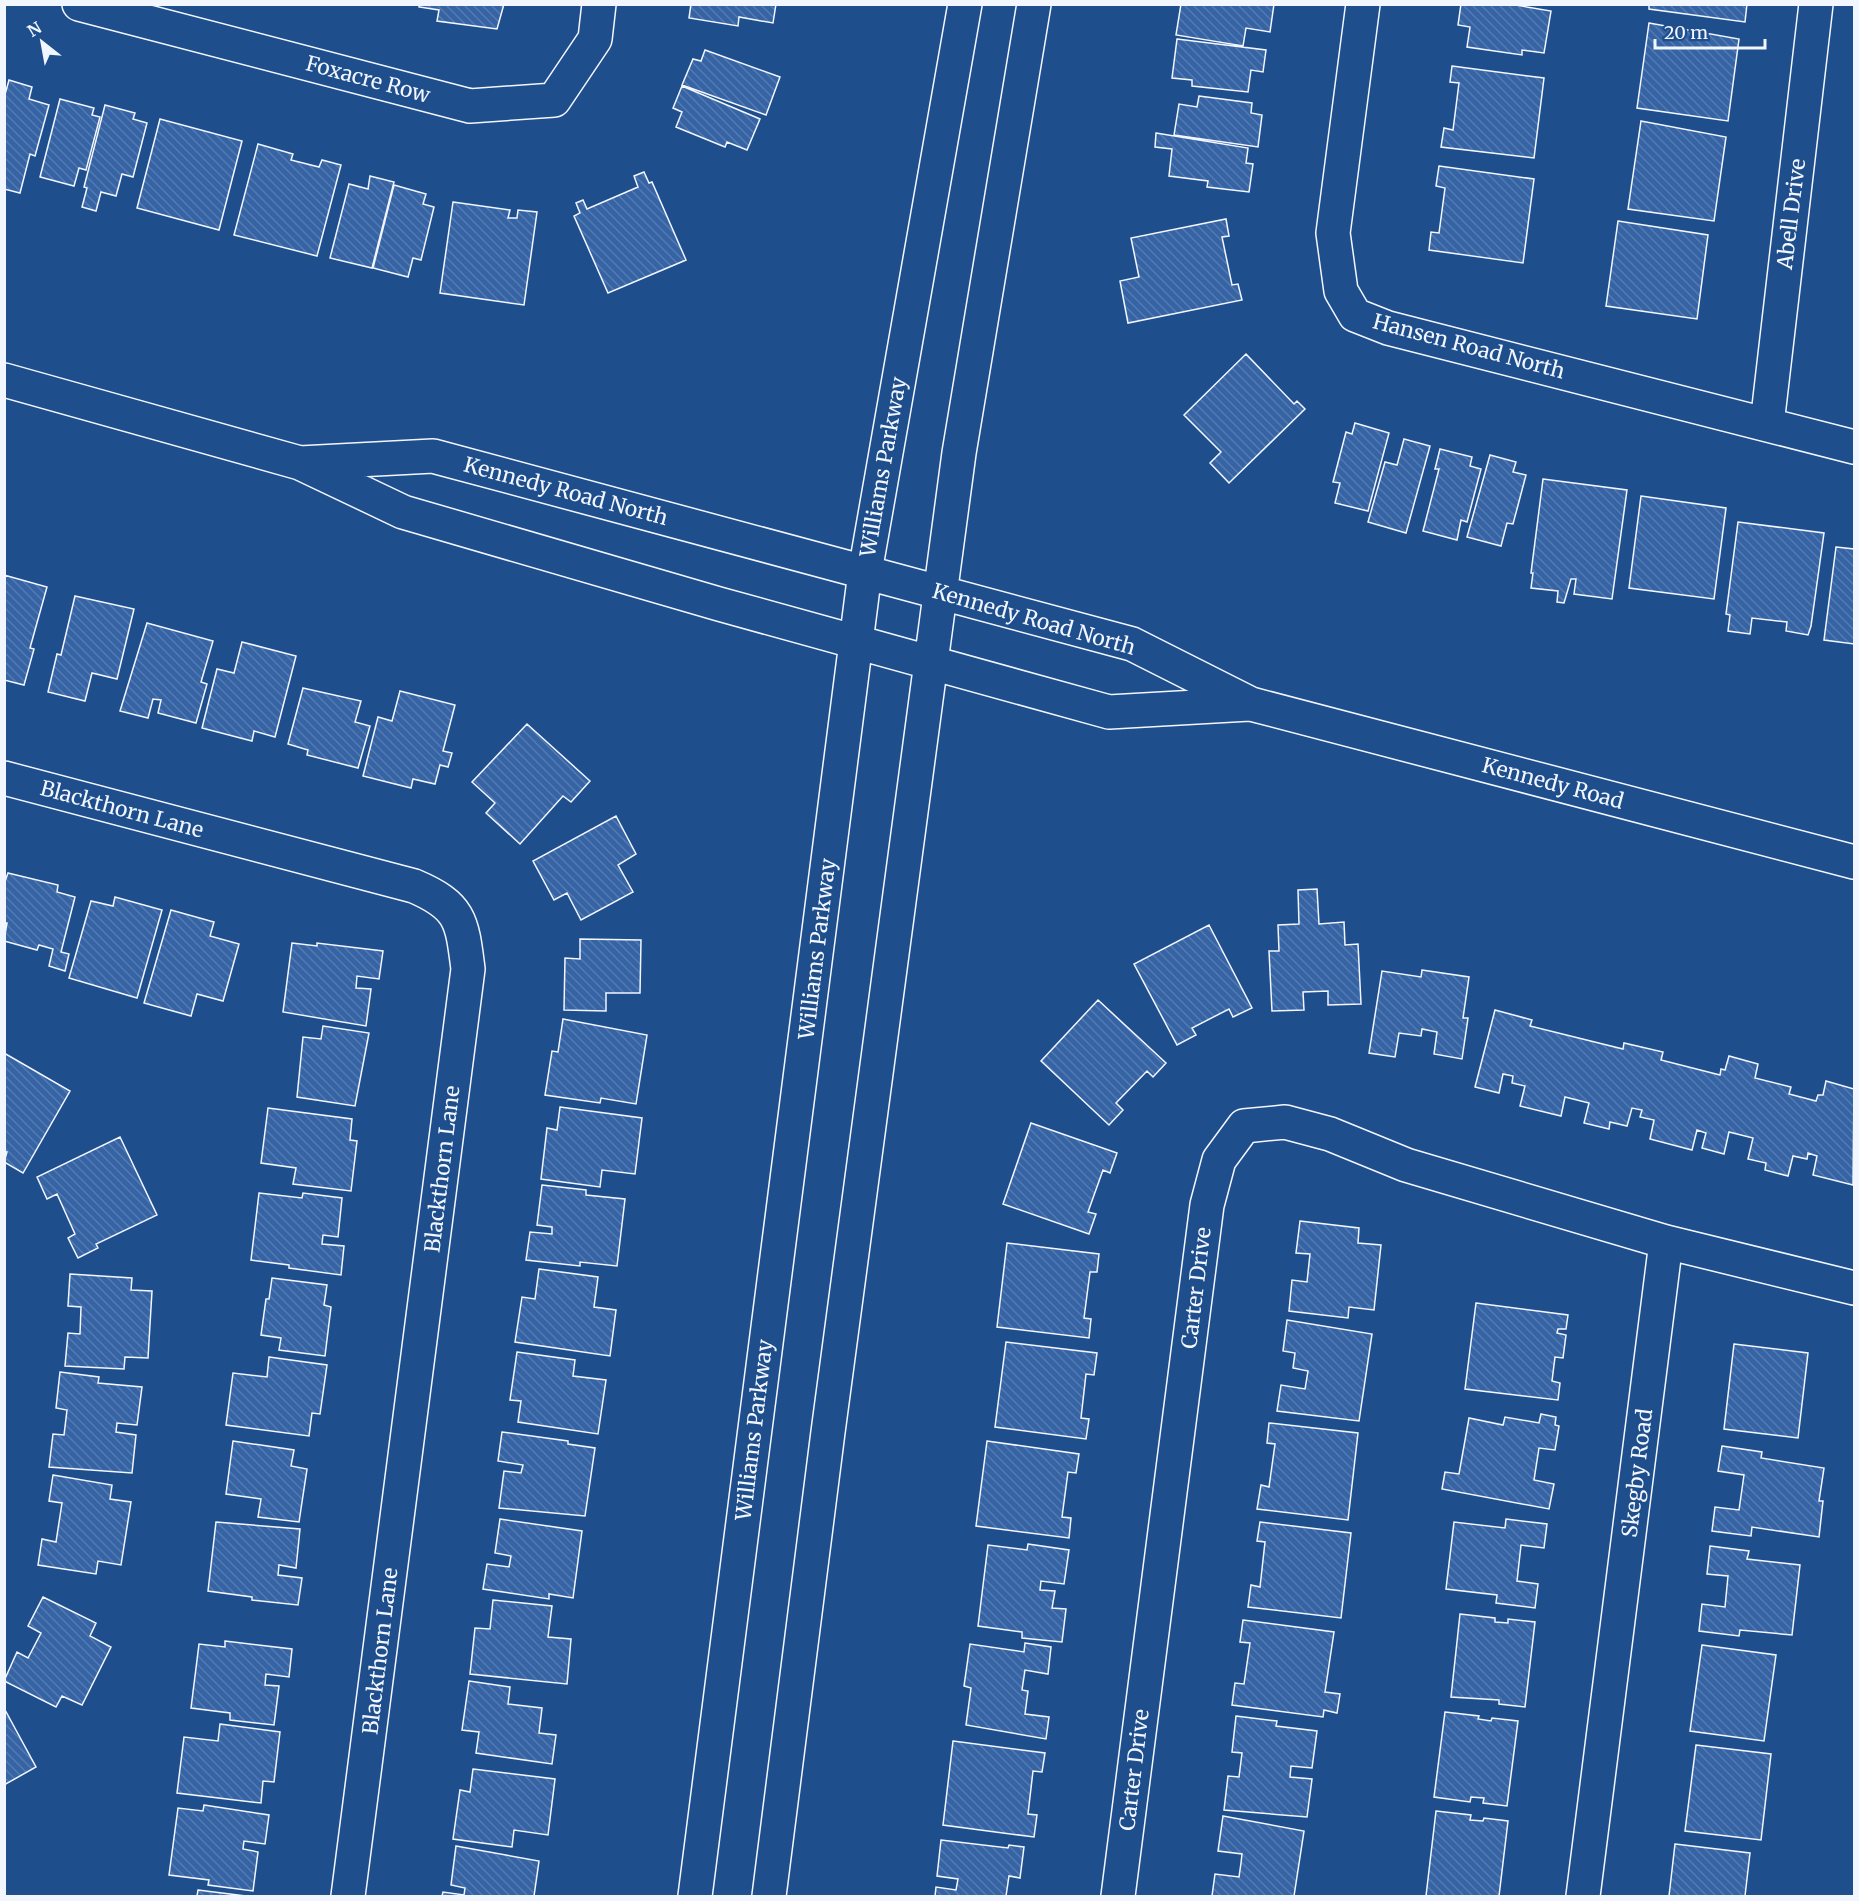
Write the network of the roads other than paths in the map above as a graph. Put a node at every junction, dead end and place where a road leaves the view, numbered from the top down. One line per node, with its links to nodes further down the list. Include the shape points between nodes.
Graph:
1 (79, 4): 2 (main road, Foxacre Row, via 470,106 555,100 595,39)
2 (599, 4)
3 (965, 4): 11 (main road, Williams Parkway)
4 (1034, 4): 12 (main road, via 959,453)
5 (1363, 4): 8 (main road, Hansen Road North, via 1333,233 1341,291 1355,315 1388,328)
6 (1816, 4): 8 (main road, Abell Drive)
7 (4, 380): 10 (main road, Kennedy Road North)
8 (1767, 424): 9 (main road, Hansen Road North)
9 (1854, 447)
10 (300, 463): 11 (main road, Kennedy Road North, via 433,456); 13 (main road, Kennedy Road North, via 403,512)
11 (865, 572): 12 (main road, Kennedy Road North); 13 (main road, Williams Parkway)
12 (942, 593): 14 (main road); 15 (main road, Kennedy Road North, via 1132,644)
13 (857, 641): 14 (main road, Kennedy Road North); 21 (main road, Williams Parkway)
14 (933, 662): 15 (main road, Kennedy Road North, via 1109,712); 22 (main road)
15 (1251, 704): 17 (main road, Kennedy Road)
16 (4, 778): 20 (main road, Blackthorn Lane, via 414,886 440,897 456,913 464,939 468,969)
17 (1854, 862)
18 (1666, 1242): 19 (main road); 23 (main road, Carter Drive, via 1406,1165 1330,1134 1285,1122 1244,1126 1219,1160 1207,1205); 24 (main road, Skegby Road)
19 (1854, 1288)
20 (348, 1896)
21 (694, 1896)
22 (769, 1896)
23 (1118, 1896)
24 (1583, 1896)

